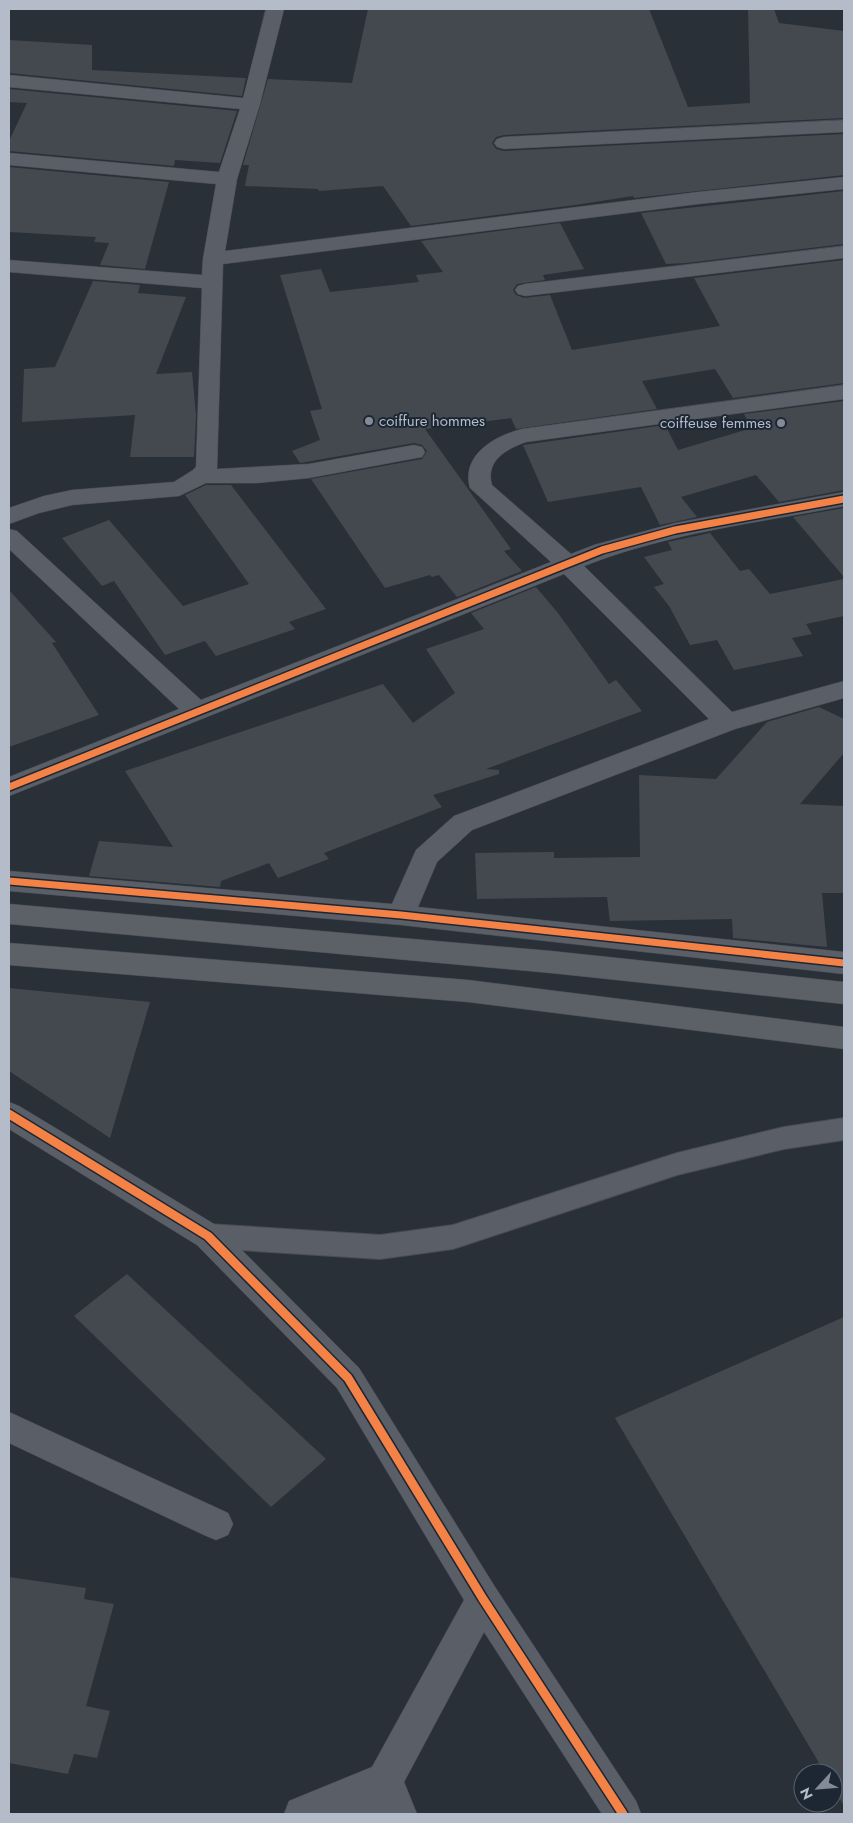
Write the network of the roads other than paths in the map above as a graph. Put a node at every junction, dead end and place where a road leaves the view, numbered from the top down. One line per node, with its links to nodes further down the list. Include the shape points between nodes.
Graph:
1 (275, 9): 3 (street)
2 (9, 81): 3 (street)
3 (251, 104): 7 (street)
4 (844, 126): 5 (street)
5 (504, 143)
6 (9, 159): 7 (street)
7 (227, 179): 10 (street)
8 (844, 183): 10 (street, via 678,200)
9 (844, 252): 13 (street)
10 (213, 259): 12 (street)
11 (9, 266): 12 (street)
12 (211, 282): 16 (street, via 207,467)
13 (525, 290)
14 (844, 392): 20 (street, via 561,430 503,442 478,469 477,479 481,488)
15 (414, 452): 16 (street, via 305,473)
16 (202, 476): 18 (street, via 179,488 66,497 27,508)
17 (844, 499): 20 (street, via 675,530)
18 (9, 517)
19 (9, 536): 22 (street)
20 (567, 563): 22 (street); 23 (street)
21 (844, 690): 23 (street)
22 (197, 711): 24 (street)
23 (727, 722): 27 (street, via 463,824 426,857)
24 (9, 787)
25 (9, 881): 27 (street)
26 (9, 914): 30 (main road, via 551,962)
27 (401, 915): 29 (street)
28 (9, 954): 31 (main road, via 468,991)
29 (844, 963)
30 (844, 993)
31 (844, 1038)
32 (9, 1114): 34 (street)
33 (844, 1129): 34 (lane, via 784,1138 677,1164 454,1238 380,1247)
34 (208, 1236): 37 (street, via 348,1378)
35 (9, 1427): 36 (street)
36 (216, 1524)
37 (483, 1599): 38 (street); 42 (street)
38 (385, 1780): 39 (street); 40 (street); 41 (street)
39 (302, 1814)
40 (362, 1814)
41 (399, 1814)
42 (623, 1814)

